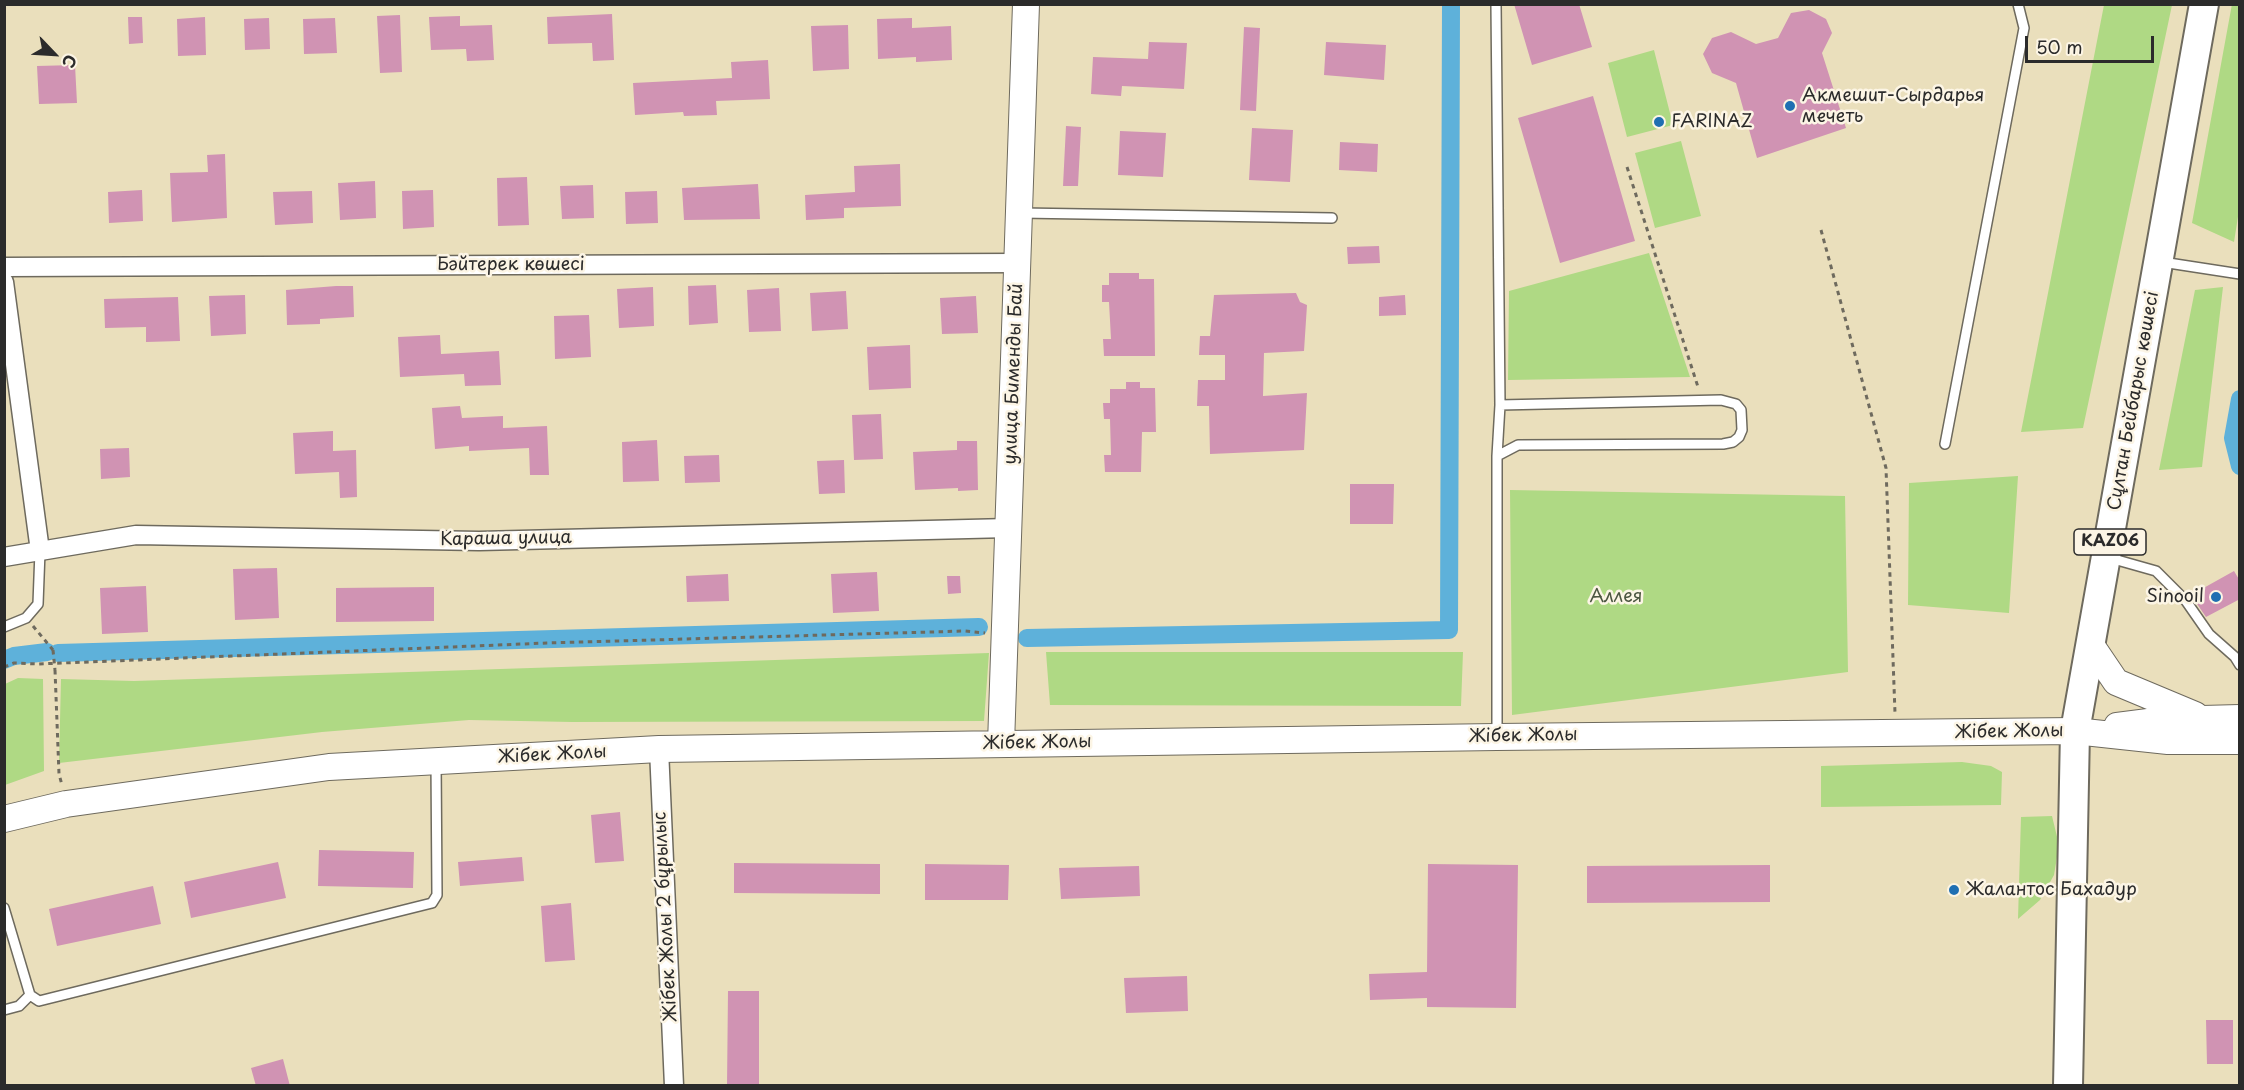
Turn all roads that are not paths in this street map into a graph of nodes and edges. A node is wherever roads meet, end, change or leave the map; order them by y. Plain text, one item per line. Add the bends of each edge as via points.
1 (1026, 4) edge
2 (1496, 4) edge
3 (2018, 4) edge
4 (2204, 4) edge
5 (1019, 213) junction
6 (1332, 218) dead end
7 (2159, 261) junction
8 (1017, 263) junction
9 (4, 267) edge
10 (2240, 274) edge
11 (4, 282) edge
12 (1500, 405) junction
13 (1945, 444) dead end
14 (1497, 456) junction
15 (1009, 528) junction
16 (40, 551) junction
17 (4, 557) edge
18 (2107, 557) junction
19 (4, 627) edge
20 (2091, 645) junction
21 (2240, 665) edge
22 (2240, 718) edge
23 (2204, 719) junction
24 (2075, 731) junction
25 (1497, 736) junction
26 (2240, 741) edge
27 (1001, 744) junction
28 (659, 749) junction
29 (436, 761) junction
30 (4, 819) edge
31 (4, 908) edge
32 (30, 995) junction
33 (4, 1010) edge
34 (674, 1086) edge
35 (2068, 1086) edge

1 - 5 main road, улица Бименды Бай
2 - 12 lane
3 - 13 lane via 2024,28
4 - 7 main road, Сұлтан Бейбарыс көшесі / KAZ06
5 - 6 lane
5 - 8 main road, улица Бименды Бай
7 - 10 lane
7 - 18 main road, Сұлтан Бейбарыс көшесі / KAZ06
8 - 9 street, Бәйтерек көшесі
8 - 15 main road, улица Бименды Бай
11 - 16 street
12 - 14 lane
12 - 14 lane via 1730,401 1741,410 1742,430 1733,442 1723,444 1518,445
14 - 25 lane
15 - 16 street, Караша улица via 479,541 136,535
15 - 27 main road, улица Бименды Бай
16 - 17 street, Караша улица
16 - 19 lane via 38,604 26,618
18 - 20 main road, Сұлтан Бейбарыс көшесі / KAZ06
18 - 21 lane via 2156,571
20 - 23 main road via 2116,682
20 - 24 main road, Сұлтан Бейбарыс көшесі / KAZ06
22 - 23 main road
23 - 24 main road
24 - 25 main road, Жібек Жолы
24 - 26 main road via 2168,741
24 - 35 main road, Сұлтан Бейбарыс көшесі / KAZ06
25 - 27 main road, Жібек Жолы
27 - 28 main road, Жібек Жолы
28 - 29 main road, Жібек Жолы
28 - 34 street, Жібек Жолы 2 бұрылыс
29 - 30 main road, Жібек Жолы via 330,767 66,804
29 - 32 lane via 437,895 432,903 49,999 39,1001
31 - 32 lane
32 - 33 lane via 19,1006

